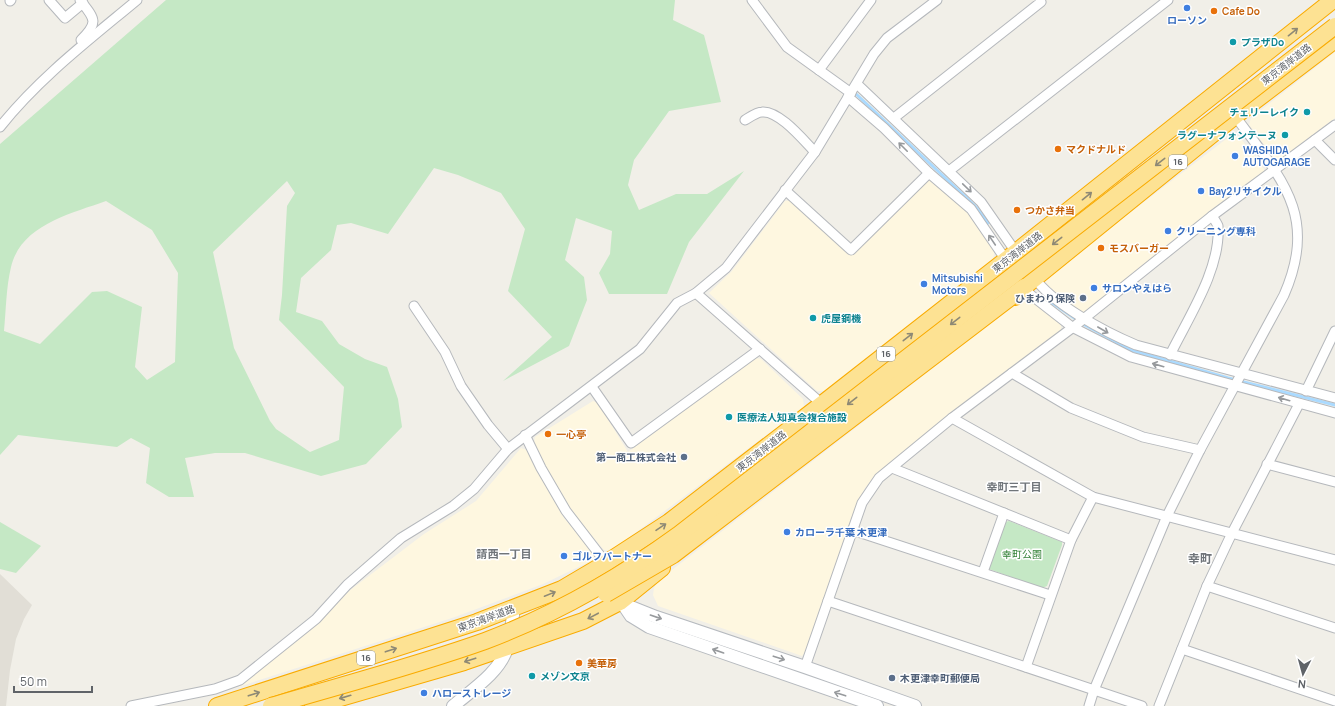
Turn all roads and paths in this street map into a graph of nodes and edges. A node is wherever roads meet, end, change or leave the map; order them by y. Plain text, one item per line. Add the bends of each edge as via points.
1 (49, 0) edge
2 (137, 0) edge
3 (752, 0) edge
4 (871, 0) edge
5 (937, 0) edge
6 (1040, 0) edge
7 (1168, 0) edge
8 (1332, 0) edge
9 (82, 2) edge
10 (1335, 26) edge
11 (1335, 40) edge
12 (72, 55) junction
13 (819, 70) junction
14 (857, 84) junction
15 (849, 95) junction
16 (1235, 116) junction
17 (894, 118) junction
18 (745, 120) dead end
19 (1335, 125) edge
20 (0, 127) edge
21 (1315, 140) junction
22 (814, 152) junction
23 (1335, 160) edge
24 (1275, 170) junction
25 (949, 171) junction
26 (929, 173) junction
27 (785, 190) junction
28 (1212, 216) junction
29 (1011, 256) junction
30 (1029, 283) junction
31 (696, 293) junction
32 (414, 306) dead end
33 (1078, 323) junction
34 (1335, 331) edge
35 (760, 349) junction
36 (1170, 355) junction
37 (1012, 373) junction
38 (1237, 380) junction
39 (592, 387) junction
40 (1306, 391) junction
41 (1335, 398) edge
42 (822, 404) junction
43 (1300, 404) junction
44 (1335, 413) edge
45 (952, 418) junction
46 (525, 435) junction
47 (508, 449) junction
48 (1200, 450) junction
49 (1267, 464) junction
50 (892, 468) junction
51 (1335, 482) edge
52 (1093, 497) junction
53 (1004, 513) junction
54 (1168, 516) junction
55 (852, 530) junction
56 (1232, 533) junction
57 (1071, 540) junction
58 (1335, 560) edge
59 (606, 563) junction
60 (983, 572) junction
61 (1207, 586) junction
62 (1050, 595) junction
63 (828, 601) junction
64 (620, 602) junction
65 (563, 605) junction
66 (514, 608) junction
67 (1335, 628) edge
68 (507, 648) junction
69 (1182, 649) junction
70 (805, 666) junction
71 (1026, 667) junction
72 (1094, 690) junction
73 (862, 699) edge
74 (1335, 701) edge
75 (131, 706) edge
76 (217, 706) edge
77 (271, 706) edge
78 (313, 706) edge
79 (453, 706) edge
80 (877, 706) edge
81 (915, 706) edge
82 (1089, 706) edge
83 (1142, 706) edge
84 (1158, 706) edge

1 - 9 street via 65,18
2 - 12 street
3 - 13 street via 787,47
4 - 13 street
5 - 14 street via 887,38 874,54
6 - 17 street via 1041,2
7 - 25 street
29 -> 8 highway, 東京湾岸道路 / 16
9 - 12 street via 93,16 94,23 74,48
10 -> 65 highway, 東京湾岸道路 / 16, bridge via 678,535 611,580
11 - 16 highway, 16
12 - 20 street via 21,101
13 - 15 street
14 - 15 street
14 - 17 street
15 - 22 street
26 -> 15 street
16 - 24 street
16 - 30 highway, 16
17 - 25 street
18 - 22 street via 762,112 776,115
19 - 21 street
21 - 23 street
21 - 24 street
22 - 27 street
24 - 28 street
24 - 38 street via 1297,219 1296,261 1284,295
25 -> 29 street via 981,202
26 - 27 street via 851,250
29 -> 26 street via 971,209
27 - 31 street via 726,268
28 - 33 street
28 - 36 street via 1218,225 1210,274
29 - 30 street
29 - 30 street
42 -> 29 highway, 東京湾岸道路 / 16
30 - 33 street
30 - 33 street via 1041,286
30 - 64 highway, 16 via 1015,298 640,584
30 - 65 highway, 16, bridge via 673,555 594,600
31 - 35 street
31 - 39 street via 677,303 640,349
32 - 47 street via 445,352 461,386
33 -> 36 street
33 - 37 street
38 -> 33 street via 1132,357
34 - 40 street
35 - 39 street via 631,444
35 - 42 street
36 - 38 street
37 - 45 street
37 - 48 street via 1071,408 1143,436
38 - 40 street
43 -> 38 street
38 - 48 street
39 - 46 street
40 - 41 street
59 -> 42 highway, 東京湾岸道路 / 16 via 669,522
43 - 44 street
43 - 49 street
45 - 50 street
45 - 52 street
46 - 47 street
46 - 59 street via 566,511
47 - 75 street via 474,489 454,506 401,538 347,585 316,619 240,680 215,689
48 - 54 street
49 - 51 street
49 - 56 street
50 - 53 street
50 - 55 street via 879,478 870,490
52 - 54 street
52 - 57 street
53 - 57 street
53 - 60 street
54 - 56 street
54 - 72 street
55 - 60 street
55 - 63 street
56 - 58 street
56 - 61 street
57 - 62 street
59 - 64 street via 611,584
66 -> 59 highway, 東京湾岸道路 / 16 via 562,589
60 - 62 street
61 - 67 street
61 - 69 street
62 - 71 street
63 - 70 street
63 - 71 street
64 -> 68 highway, 16 via 583,621
64 -> 70 street via 656,617
73 -> 64 street via 649,627 631,616
65 - 77 highway, 東京湾岸道路 / 16, bridge via 485,641
66 - 68 street
76 -> 66 highway, 東京湾岸道路 / 16
68 -> 78 highway, 16
68 - 79 street via 492,672
69 - 74 street
69 - 84 street
70 - 73 street
71 - 72 street
72 - 82 street
72 - 83 street
73 - 80 street
73 - 81 street

